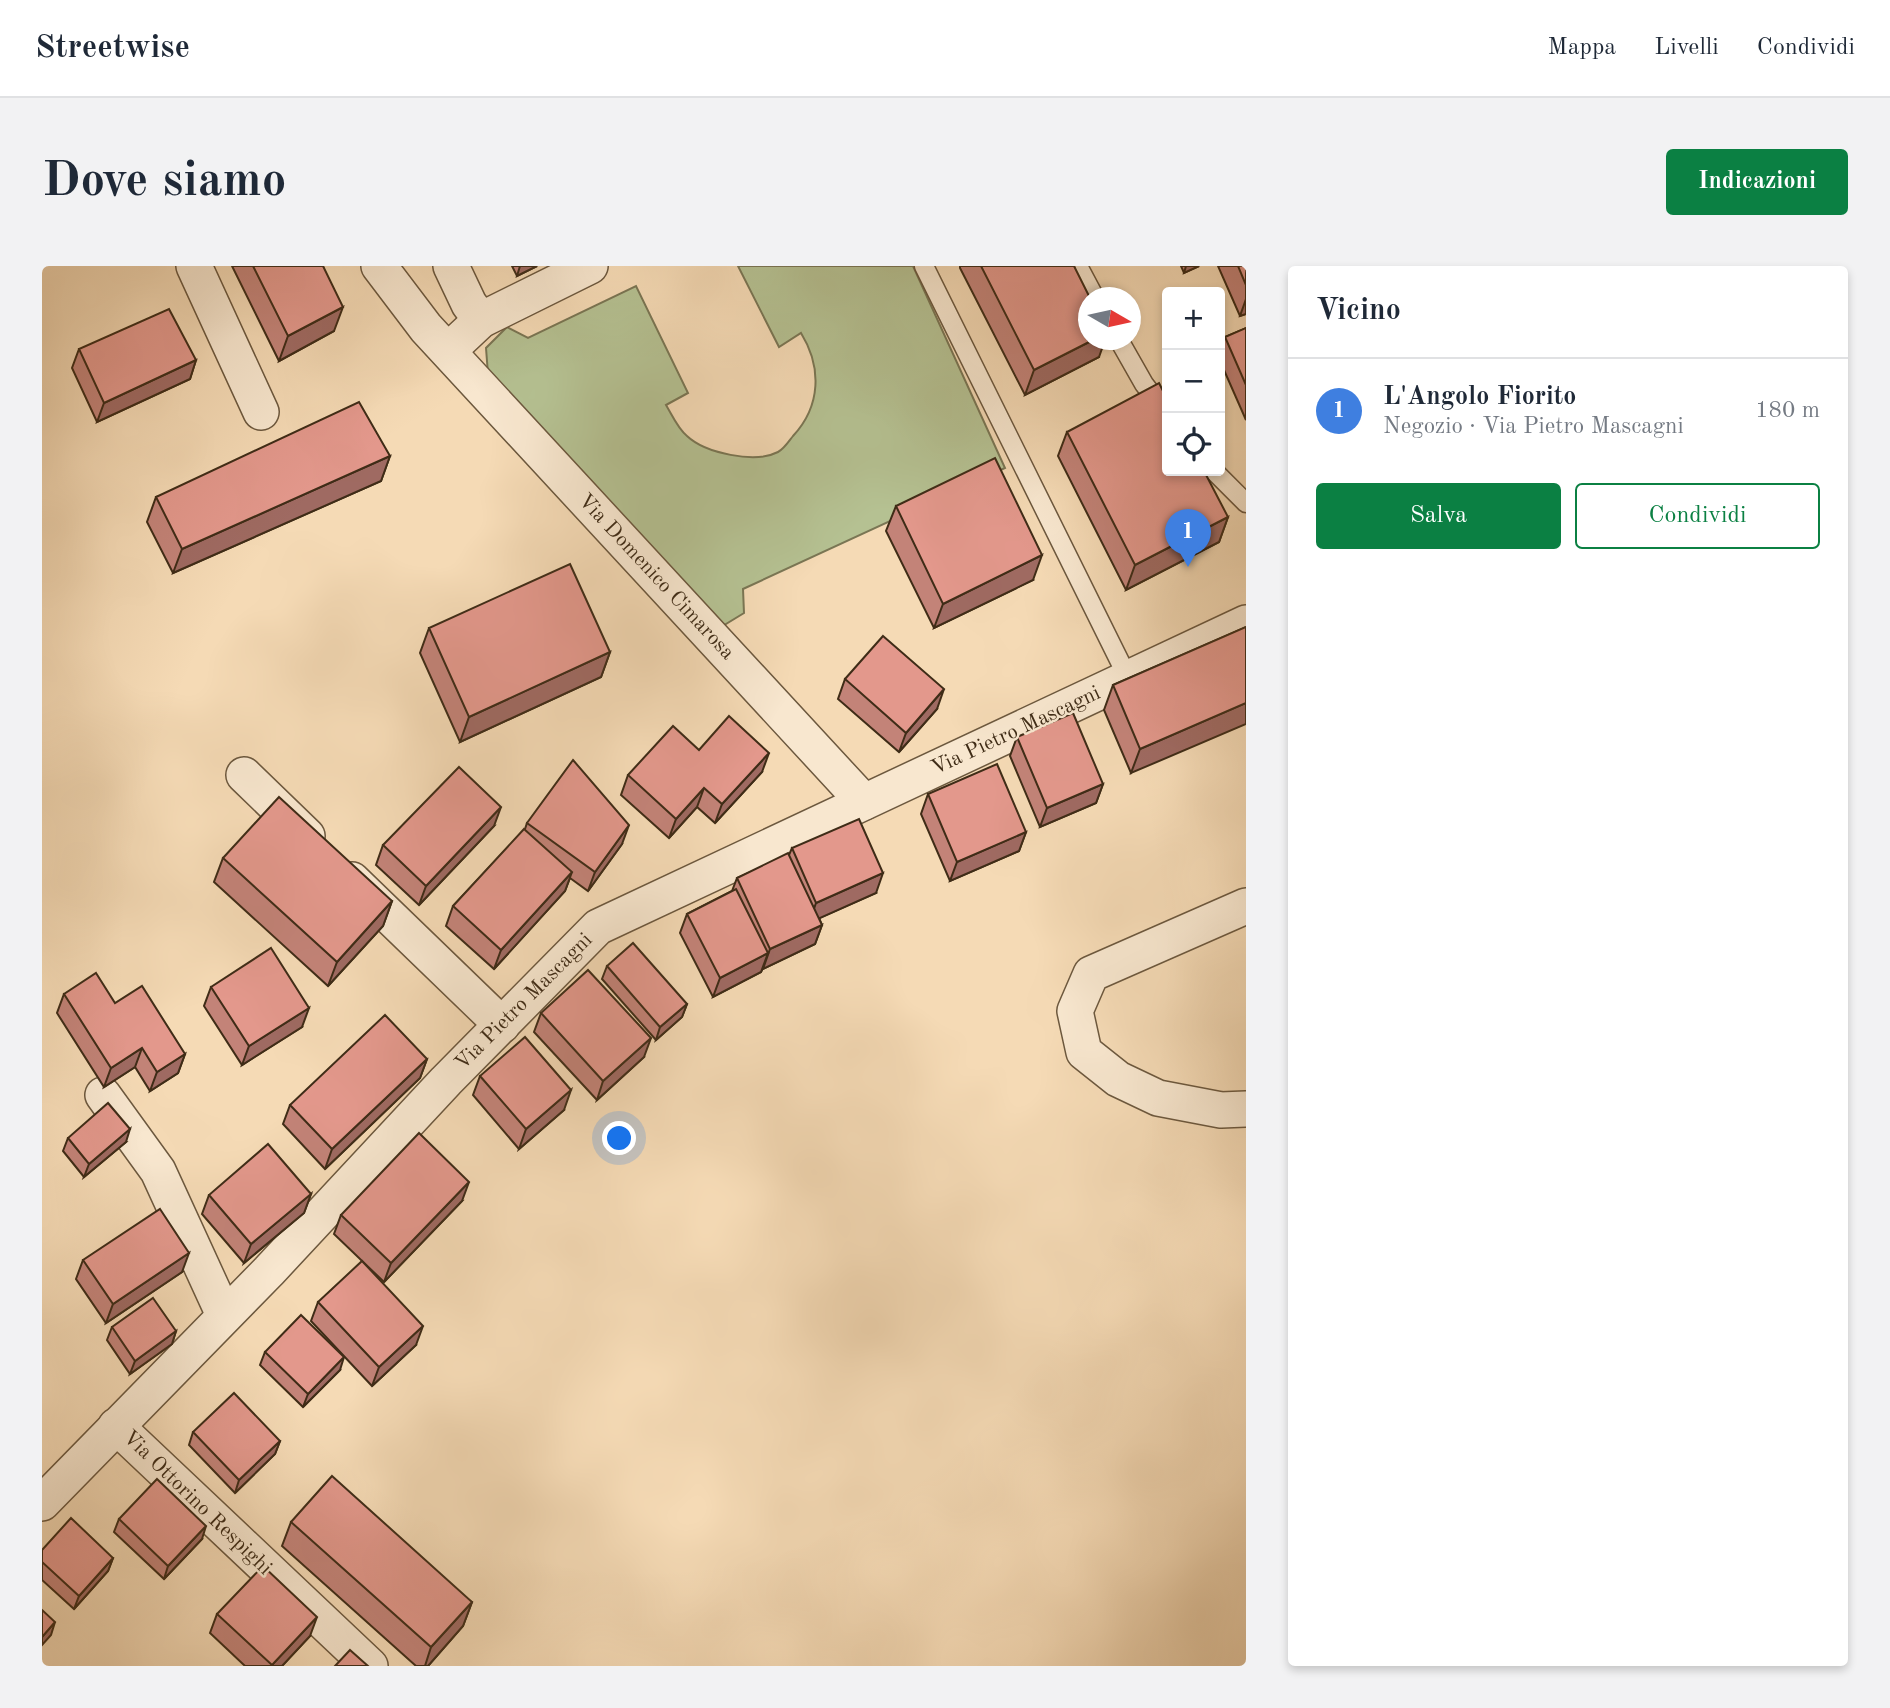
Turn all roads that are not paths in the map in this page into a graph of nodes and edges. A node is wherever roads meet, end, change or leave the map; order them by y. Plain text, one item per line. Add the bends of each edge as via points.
1 (194, 266) edge
2 (379, 266) edge
3 (451, 266) edge
4 (590, 266) edge
5 (924, 266) edge
6 (1077, 266) edge
7 (1089, 287) edge
8 (475, 312) junction
9 (437, 340) junction
10 (1125, 350) edge
11 (261, 412) dead end
12 (1166, 413) edge
13 (1219, 476) edge
14 (1246, 503) edge
15 (1246, 623) edge
16 (1128, 678) junction
17 (244, 775) dead end
18 (864, 802) junction
19 (1246, 905) edge
20 (502, 1025) junction
21 (103, 1095) dead end
22 (1246, 1109) edge
23 (223, 1315) junction
24 (116, 1426) junction
25 (42, 1503) edge
26 (370, 1666) edge

1 - 11 street
2 - 9 street, Via Domenico Cimarosa
3 - 8 street
4 - 8 street
5 - 16 lane
6 - 7 lane
8 - 9 street
9 - 18 street, Via Domenico Cimarosa
10 - 12 lane
13 - 14 lane
15 - 16 street, Via Pietro Mascagni
16 - 18 street, Via Pietro Mascagni
17 - 20 street
18 - 20 street, Via Pietro Mascagni via 598,927
19 - 22 street via 1091,974 1075,1010 1084,1052 1118,1079 1158,1098 1221,1110
20 - 23 street, Via Pietro Mascagni
21 - 23 street via 158,1171
23 - 24 street, Via Pietro Mascagni
24 - 25 street, Via Pietro Mascagni
24 - 26 street, Via Ottorino Respighi

